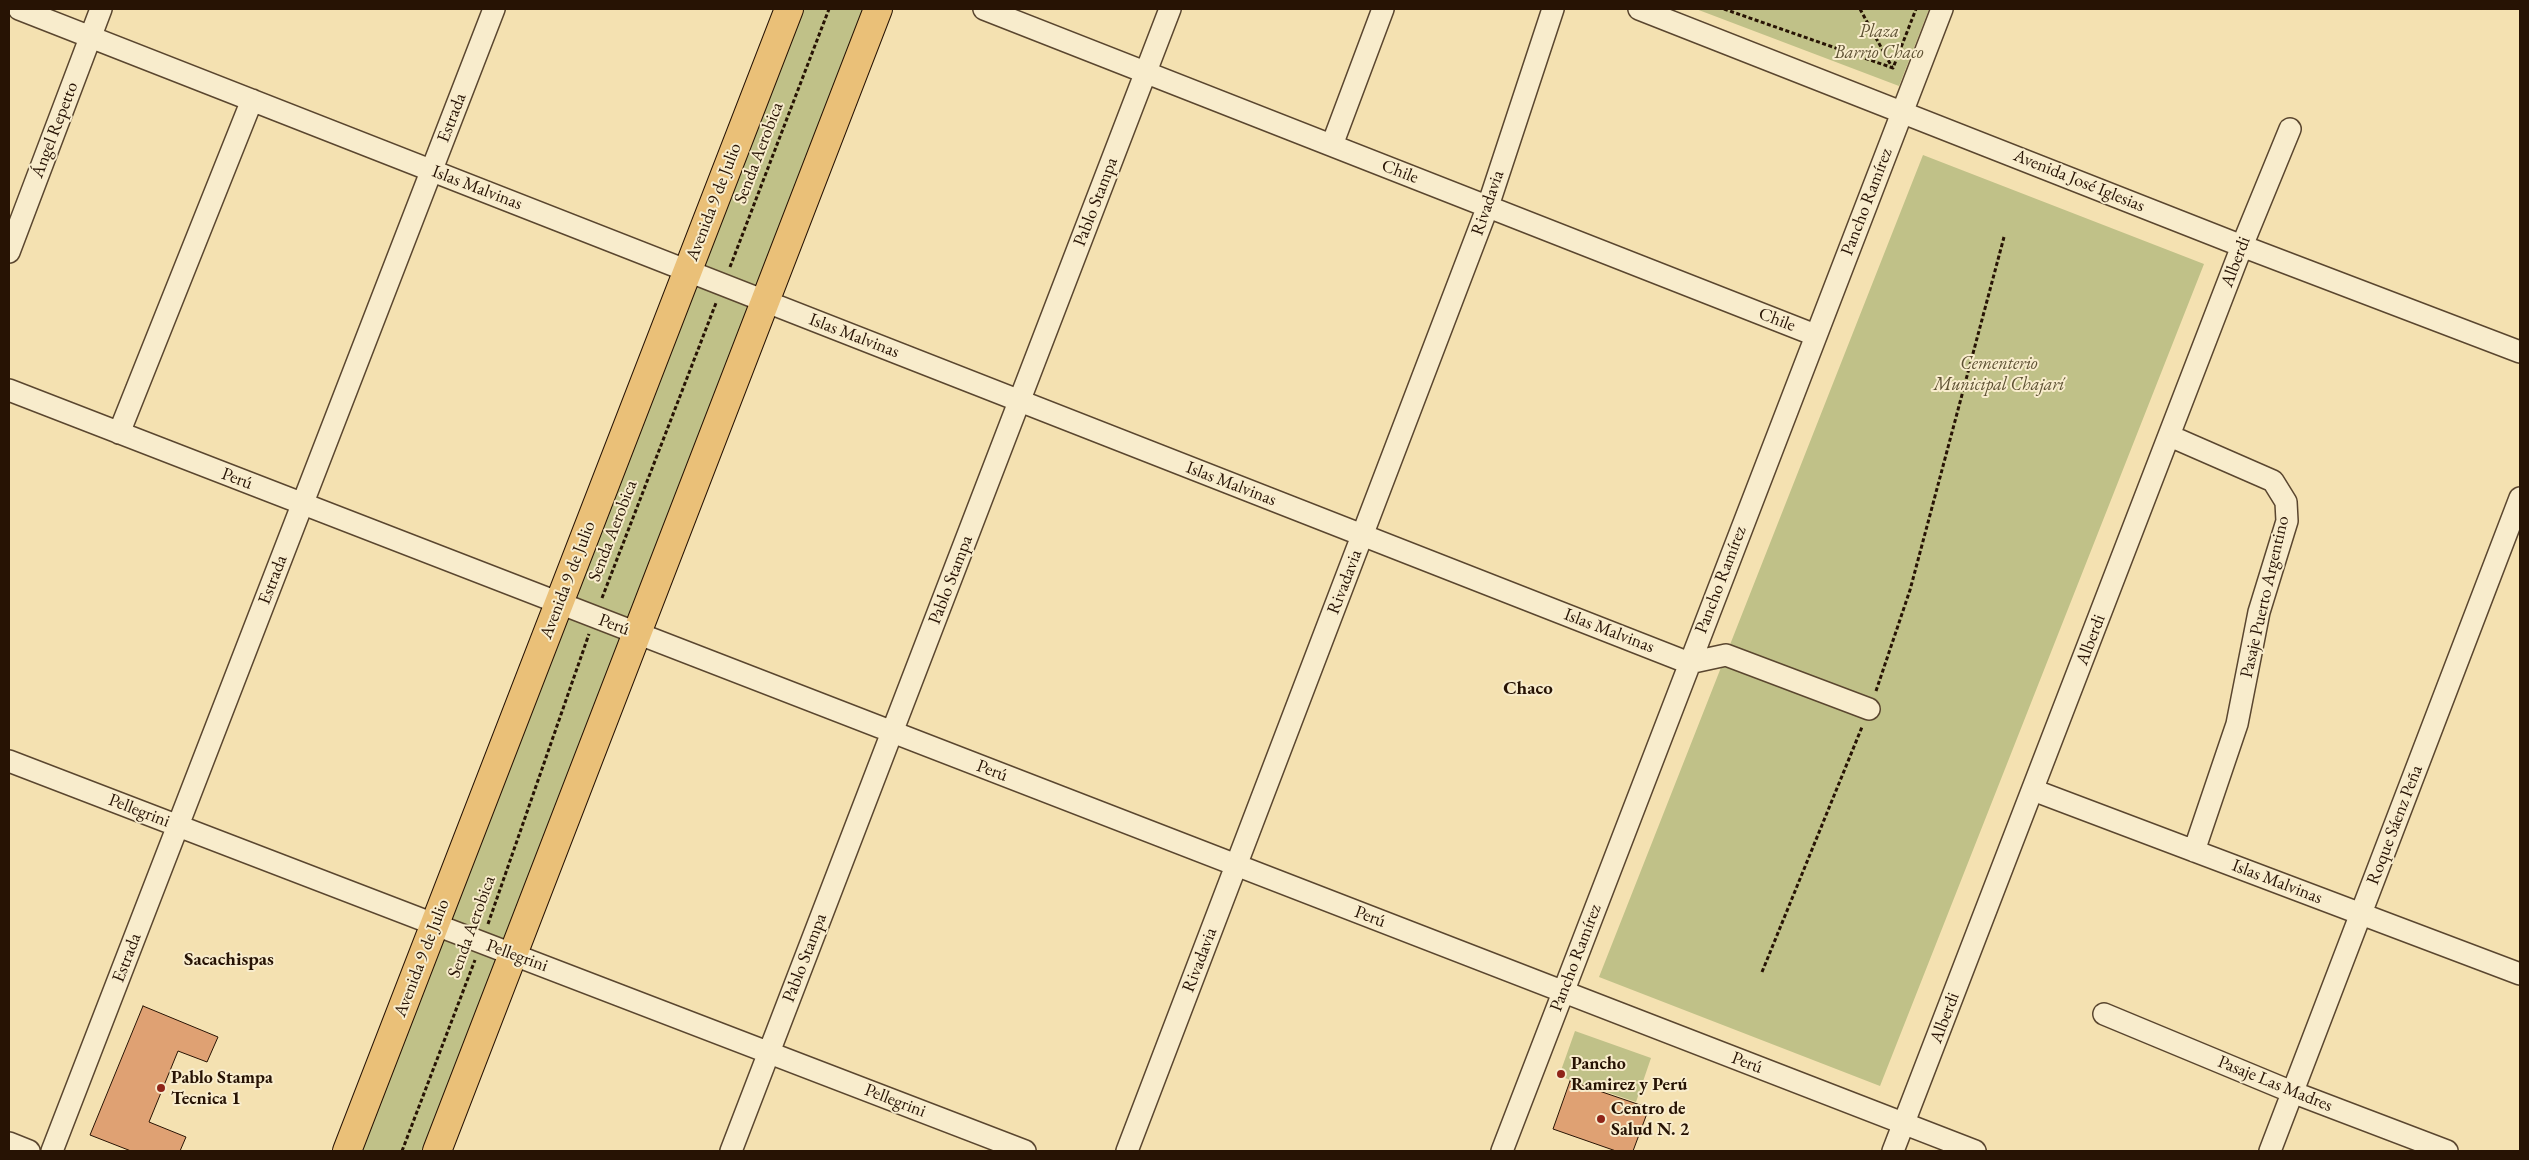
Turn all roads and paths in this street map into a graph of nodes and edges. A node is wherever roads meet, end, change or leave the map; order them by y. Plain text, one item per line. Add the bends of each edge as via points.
1 (19, 9) edge
2 (101, 9) edge
3 (494, 9) edge
4 (789, 9) edge
5 (829, 9) edge
6 (878, 9) edge
7 (984, 9) edge
8 (1170, 9) edge
9 (1383, 9) edge
10 (1552, 9) edge
11 (1639, 9) edge
12 (1724, 9) edge
13 (1860, 9) edge
14 (1916, 9) edge
15 (1942, 9) edge
16 (90, 36) junction
17 (1893, 68) junction
18 (1146, 72) junction
19 (252, 100) junction
20 (1902, 111) junction
21 (2290, 129) dead end
22 (1332, 145) junction
23 (432, 170) junction
24 (1488, 206) junction
25 (2004, 236) dead end
26 (2242, 246) junction
27 (9, 252) edge
28 (688, 271) junction
29 (723, 284) junction
30 (766, 301) junction
31 (1815, 335) junction
32 (2520, 352) edge
33 (9, 390) edge
34 (1020, 400) junction
35 (118, 433) junction
36 (2170, 436) junction
37 (2520, 498) edge
38 (302, 504) junction
39 (1363, 535) junction
40 (559, 603) junction
41 (595, 617) junction
42 (637, 633) junction
43 (1689, 663) junction
44 (1870, 710) junction
45 (892, 732) junction
46 (9, 761) edge
47 (2033, 790) junction
48 (178, 826) junction
49 (2194, 851) junction
50 (1237, 866) junction
51 (2361, 914) junction
52 (435, 925) junction
53 (481, 943) junction
54 (513, 955) junction
55 (1762, 972) dead end
56 (2520, 974) edge
57 (1563, 992) junction
58 (2104, 1014) dead end
59 (769, 1053) junction
60 (2292, 1092) junction
61 (1904, 1124) junction
62 (9, 1143) edge
63 (29, 1151) edge
64 (52, 1151) edge
65 (347, 1151) edge
66 (402, 1151) edge
67 (437, 1151) edge
68 (731, 1151) edge
69 (1025, 1151) edge
70 (1127, 1151) edge
71 (1502, 1151) edge
72 (1893, 1151) edge
73 (1975, 1151) edge
74 (2270, 1151) edge
75 (2447, 1151) edge

1 - 16 street, Islas Malvinas
2 - 16 street, Ángel Repetto
3 - 23 street, Estrada
4 - 28 main road, Avenida 9 de Julio
5 - 29 path, Senda Aerobica
6 - 30 main road
7 - 18 street, Chile
8 - 18 street, Pablo Stampa
9 - 22 street
10 - 24 street, Rivadavia
11 - 20 street, Avenida José Iglesias
12 - 17 path
13 - 17 path
14 - 17 path
15 - 20 street, Pancho Ramírez
16 - 19 street, Islas Malvinas
16 - 27 street, Ángel Repetto
18 - 22 street, Chile
18 - 34 street, Pablo Stampa
19 - 23 street, Islas Malvinas
19 - 35 street
20 - 26 street, Avenida José Iglesias
20 - 31 street, Pancho Ramírez
21 - 26 street, Alberdi
22 - 24 street, Chile
23 - 28 street, Islas Malvinas
23 - 38 street, Estrada
24 - 31 street, Chile
24 - 39 street, Rivadavia
25 - 44 path via 1910,590
26 - 32 street, Avenida José Iglesias
26 - 36 street, Alberdi
28 - 29 street, Islas Malvinas
28 - 40 main road, Avenida 9 de Julio
29 - 30 street, Islas Malvinas
29 - 41 path, Senda Aerobica
30 - 34 street, Islas Malvinas
30 - 42 main road
31 - 43 street, Pancho Ramírez
33 - 35 street, Perú
34 - 39 street, Islas Malvinas
34 - 45 street, Pablo Stampa
35 - 38 street, Perú
36 - 47 street, Alberdi
36 - 49 street, Pasaje Puerto Argentino via 2273,481 2286,502 2287,521 2259,612 2237,724
37 - 51 street, Roque Sáenz Peña
38 - 40 street, Perú
38 - 48 street, Estrada
39 - 43 street, Islas Malvinas
39 - 50 street, Rivadavia
40 - 41 street, Perú
40 - 52 main road, Avenida 9 de Julio
41 - 42 street, Perú
41 - 53 path, Senda Aerobica
42 - 45 street, Perú
42 - 54 main road
43 - 44 street via 1726,655
43 - 57 street, Pancho Ramírez
44 - 55 path
45 - 50 street, Perú
45 - 59 street, Pablo Stampa
46 - 48 street, Pellegrini
47 - 49 street, Islas Malvinas
47 - 61 street, Alberdi
48 - 52 street, Pellegrini
48 - 64 street, Estrada
49 - 51 street, Islas Malvinas
50 - 57 street, Perú
50 - 70 street, Rivadavia
51 - 56 street, Islas Malvinas
51 - 60 street, Roque Sáenz Peña
52 - 53 street, Pellegrini
52 - 65 main road, Avenida 9 de Julio
53 - 54 street, Pellegrini
53 - 66 path, Senda Aerobica
54 - 59 street, Pellegrini
54 - 67 main road
57 - 61 street, Perú
57 - 71 street, Pancho Ramírez
58 - 60 street, Pasaje Las Madres
59 - 68 street, Pablo Stampa
59 - 69 street, Pellegrini
60 - 74 street, Roque Sáenz Peña
60 - 75 street, Pasaje Las Madres
61 - 72 street, Alberdi
61 - 73 street, Perú
62 - 63 street

